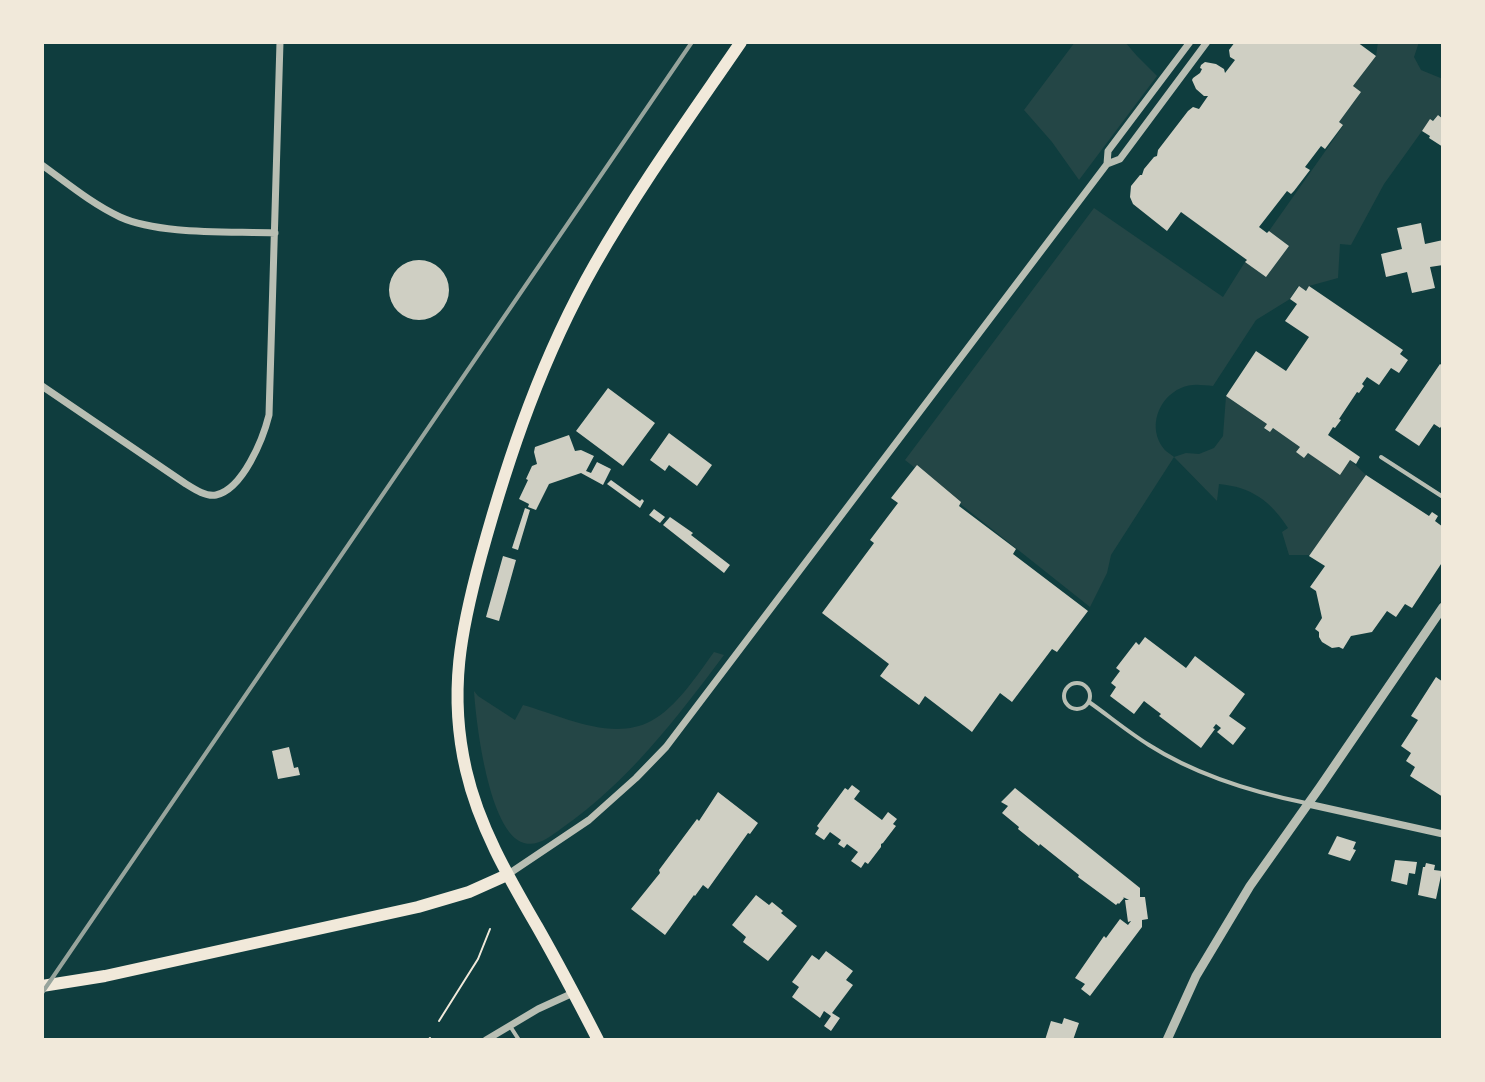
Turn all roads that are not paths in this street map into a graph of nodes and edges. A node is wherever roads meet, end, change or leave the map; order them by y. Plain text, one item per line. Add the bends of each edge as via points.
1 (280, 42) edge
2 (741, 42) edge
3 (1190, 42) edge
4 (1207, 42) edge
5 (1107, 164) junction
6 (42, 165) edge
7 (275, 233) junction
8 (42, 386) edge
9 (1381, 457) dead end
10 (1443, 497) edge
11 (1443, 607) edge
12 (1089, 702) junction
13 (1308, 804) junction
14 (1443, 834) edge
15 (507, 875) junction
16 (42, 986) edge
17 (573, 993) junction
18 (510, 1026) junction
19 (486, 1040) edge
20 (519, 1040) edge
21 (598, 1040) edge
22 (1167, 1040) edge

1 - 7 street
2 - 15 main road via 631,205 570,310 524,418 485,539 460,644 458,712 468,776
3 - 5 street via 1108,151
4 - 5 street via 1120,159
5 - 15 street via 666,747 589,820
6 - 7 street via 135,223
7 - 8 street via 270,403 252,459 234,484 216,495 186,484
9 - 10 lane
11 - 13 street
12 - 12 lane via 1085,686 1076,683 1065,690 1070,708
12 - 13 lane via 1187,765
13 - 14 street
13 - 22 street via 1210,950
15 - 16 main road via 418,907
15 - 17 main road
17 - 18 street
17 - 21 main road
18 - 19 street
18 - 20 lane

